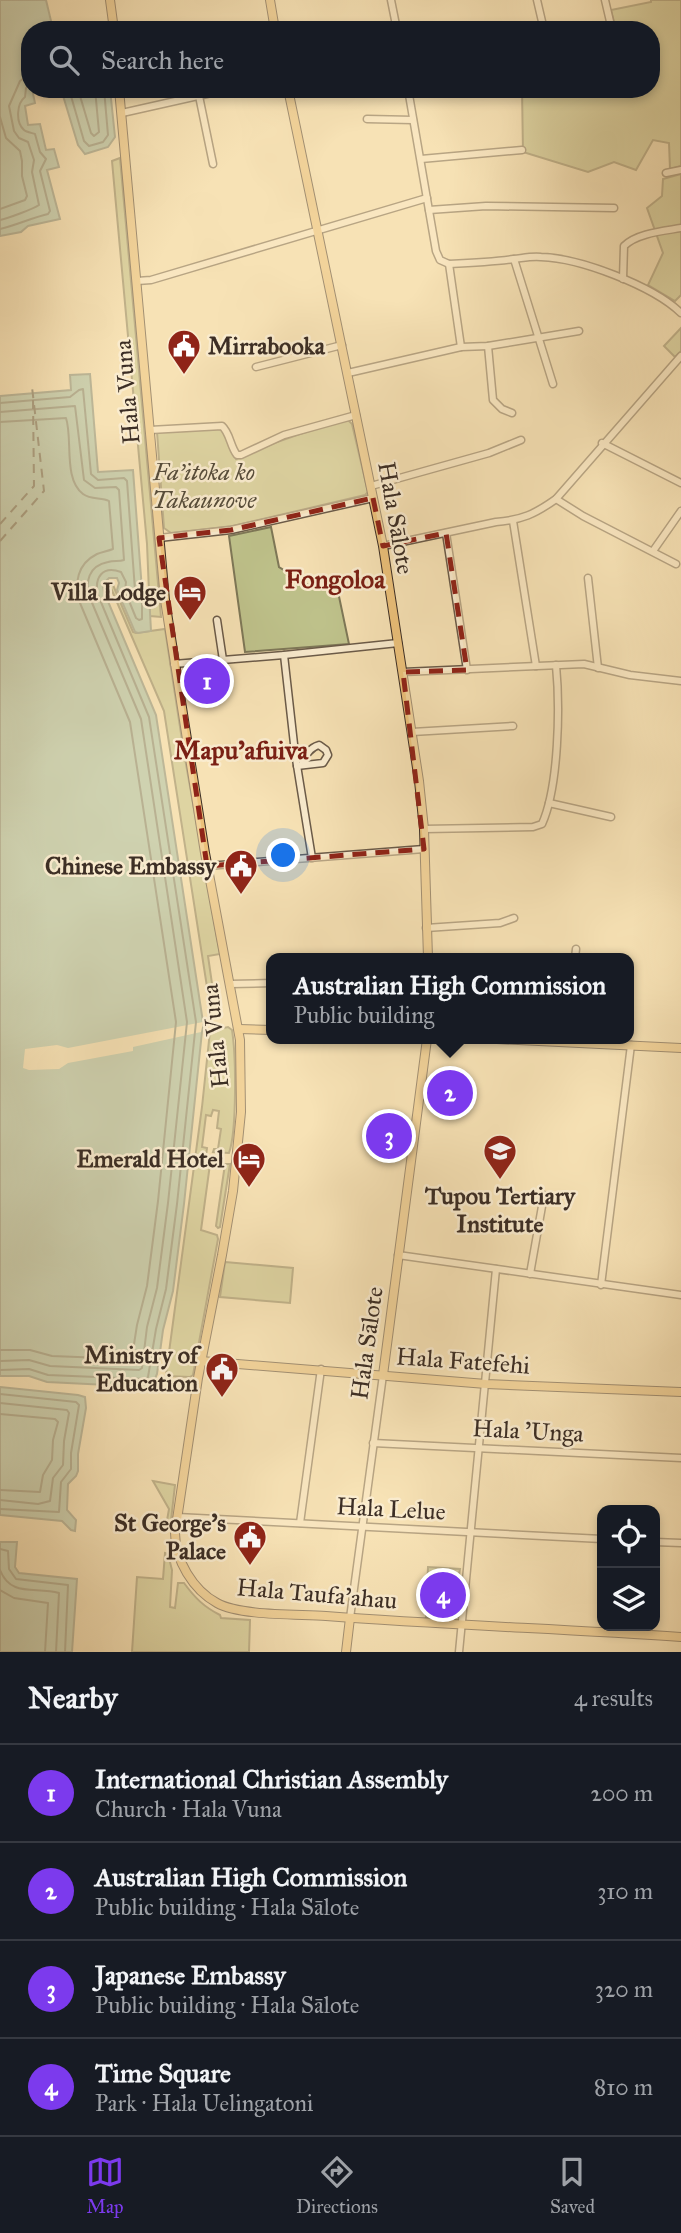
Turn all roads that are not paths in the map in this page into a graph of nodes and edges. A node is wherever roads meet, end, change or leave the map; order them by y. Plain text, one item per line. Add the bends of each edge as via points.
1 (110, 0) edge
2 (270, 0) edge
3 (391, 0) edge
4 (537, 0) edge
5 (605, 0) edge
6 (113, 21) edge
7 (274, 21) edge
8 (395, 21) edge
9 (542, 21) edge
10 (610, 21) edge
11 (120, 98) edge
12 (190, 98) edge
13 (199, 98) edge
14 (290, 98) edge
15 (409, 98) edge
16 (121, 113) junction
17 (367, 119) dead end
18 (413, 120) junction
19 (522, 150) dead end
20 (421, 159) junction
21 (213, 164) dead end
22 (681, 170) edge
23 (666, 173) dead end
24 (427, 198) junction
25 (614, 208) dead end
26 (429, 210) junction
27 (681, 228) edge
28 (318, 230) junction
29 (513, 260) junction
30 (449, 264) junction
31 (622, 279) junction
32 (137, 281) junction
33 (681, 313) edge
34 (579, 331) dead end
35 (538, 339) junction
36 (342, 345) junction
37 (488, 346) junction
38 (461, 348) junction
39 (681, 356) edge
40 (257, 367) dead end
41 (348, 373) junction
42 (553, 384) dead end
43 (512, 413) dead end
44 (356, 415) junction
45 (150, 430) junction
46 (521, 440) dead end
47 (603, 443) junction
48 (681, 483) edge
49 (371, 486) junction
50 (373, 498) junction
51 (556, 499) junction
52 (681, 511) edge
53 (513, 521) junction
54 (446, 533) junction
55 (159, 538) junction
56 (383, 546) junction
57 (653, 551) junction
58 (676, 564) dead end
59 (588, 578) dead end
60 (217, 620) dead end
61 (398, 643) junction
62 (284, 655) junction
63 (223, 660) junction
64 (174, 664) junction
65 (556, 665) junction
66 (536, 666) junction
67 (598, 668) junction
68 (467, 670) junction
69 (403, 671) junction
70 (681, 681) edge
71 (513, 726) dead end
72 (412, 732) junction
73 (549, 803) junction
74 (611, 817) dead end
75 (424, 829) junction
76 (424, 849) junction
77 (312, 858) junction
78 (207, 866) junction
79 (513, 918) dead end
80 (426, 928) junction
81 (576, 949) dead end
82 (428, 953) edge
83 (576, 953) edge
84 (266, 983) edge
85 (230, 985) junction
86 (239, 1030) junction
87 (266, 1030) edge
88 (426, 1044) edge
89 (618, 1044) edge
90 (631, 1045) junction
91 (681, 1048) edge
92 (544, 1195) dead end
93 (398, 1255) junction
94 (496, 1269) junction
95 (530, 1274) junction
96 (601, 1285) junction
97 (681, 1296) edge
98 (201, 1361) junction
99 (321, 1369) junction
100 (383, 1375) junction
101 (486, 1384) junction
102 (681, 1392) edge
103 (373, 1443) junction
104 (479, 1448) junction
105 (681, 1458) edge
106 (177, 1517) junction
107 (300, 1523) junction
108 (363, 1527) junction
109 (470, 1533) junction
110 (597, 1539) edge
111 (660, 1542) edge
112 (681, 1543) edge
113 (180, 1560) joint
114 (350, 1618) junction
115 (461, 1624) junction
116 (681, 1637) edge
117 (346, 1652) edge
118 (459, 1652) edge

1 - 6 main road
2 - 7 main road
3 - 8 street
4 - 9 street
5 - 10 street
11 - 16 main road, Hala Vuna
12 - 16 street
13 - 21 street
14 - 28 main road, Hala Sālote
15 - 18 street
16 - 32 main road, Hala Vuna
17 - 18 street
18 - 20 street
19 - 20 street
20 - 24 street
22 - 23 street
24 - 26 street
24 - 28 street
25 - 26 street
26 - 30 street via 437,256
27 - 31 street via 627,242
28 - 32 street
28 - 36 main road, Hala Sālote
29 - 30 street
29 - 31 street via 554,258
29 - 35 street
30 - 38 street
31 - 33 street via 661,297
32 - 45 main road, Hala Vuna
34 - 35 street
35 - 37 street
35 - 42 street
36 - 40 street
36 - 41 main road, Hala Sālote
37 - 38 street
37 - 43 street via 493,400
38 - 41 street
39 - 47 street
41 - 44 main road, Hala Sālote
44 - 45 street via 284,435 242,455 233,450 222,426
44 - 49 main road, Hala Sālote
45 - 55 main road, Hala Vuna
46 - 49 street
47 - 48 street
47 - 51 street
49 - 50 main road, Hala Sālote
50 - 55 street via 232,530
50 - 56 main road, Hala Sālote
51 - 53 street via 537,513
51 - 57 street
52 - 57 street
53 - 54 street
53 - 66 street
54 - 56 street
54 - 68 street
55 - 64 main road, Hala Vuna
56 - 61 main road, Hala Sālote
57 - 58 street
59 - 67 street
60 - 63 street
61 - 62 street
61 - 69 main road, Hala Sālote
62 - 63 street
62 - 77 street
63 - 64 street
64 - 78 main road, Hala Vuna
65 - 66 street
65 - 67 street
65 - 73 street via 559,691
66 - 68 street
67 - 70 street
68 - 69 street
69 - 72 main road, Hala Sālote
71 - 72 street
72 - 75 main road, Hala Sālote
73 - 74 street
73 - 75 street via 542,824 533,827
75 - 76 main road, Hala Sālote
76 - 77 street
76 - 80 main road, Hala Sālote
77 - 78 street
78 - 85 main road, Hala Vuna
79 - 80 street
80 - 82 main road, Hala Sālote
81 - 83 street
84 - 85 street
85 - 86 main road, Hala Vuna
86 - 87 main road
86 - 98 main road, Hala Vuna via 237,1158
88 - 93 main road, Hala Sālote
89 - 90 main road
90 - 91 main road
90 - 96 street
92 - 95 street
93 - 94 street
93 - 100 main road, Hala Sālote
94 - 95 street
94 - 101 street
95 - 96 street
96 - 97 street
98 - 99 main road, Hala Fatefehi
98 - 106 main road, Hala Vuna
99 - 100 main road, Hala Fatefehi
99 - 107 street
100 - 101 main road, Hala Fatefehi
100 - 103 street, Hala Sālote
101 - 102 main road, Hala Fatefehi
101 - 104 street
103 - 104 street, Hala 'Unga
103 - 108 street, Hala Sālote
104 - 105 street, Hala 'Unga
104 - 109 street
106 - 107 street, Hala Lelue
106 - 113 main road, Hala Vuna via 175,1542
107 - 108 street, Hala Lelue
108 - 109 street, Hala Lelue
108 - 114 street, Hala Sālote
109 - 110 street, Hala Lelue
109 - 115 street
111 - 112 street
113 - 114 main road, Hala Taufa'ahau via 206,1596 229,1608
114 - 115 main road, Hala Taufa'ahau
114 - 117 main road, Hala Sālote
115 - 116 main road, Hala Taufa'ahau
115 - 118 street

